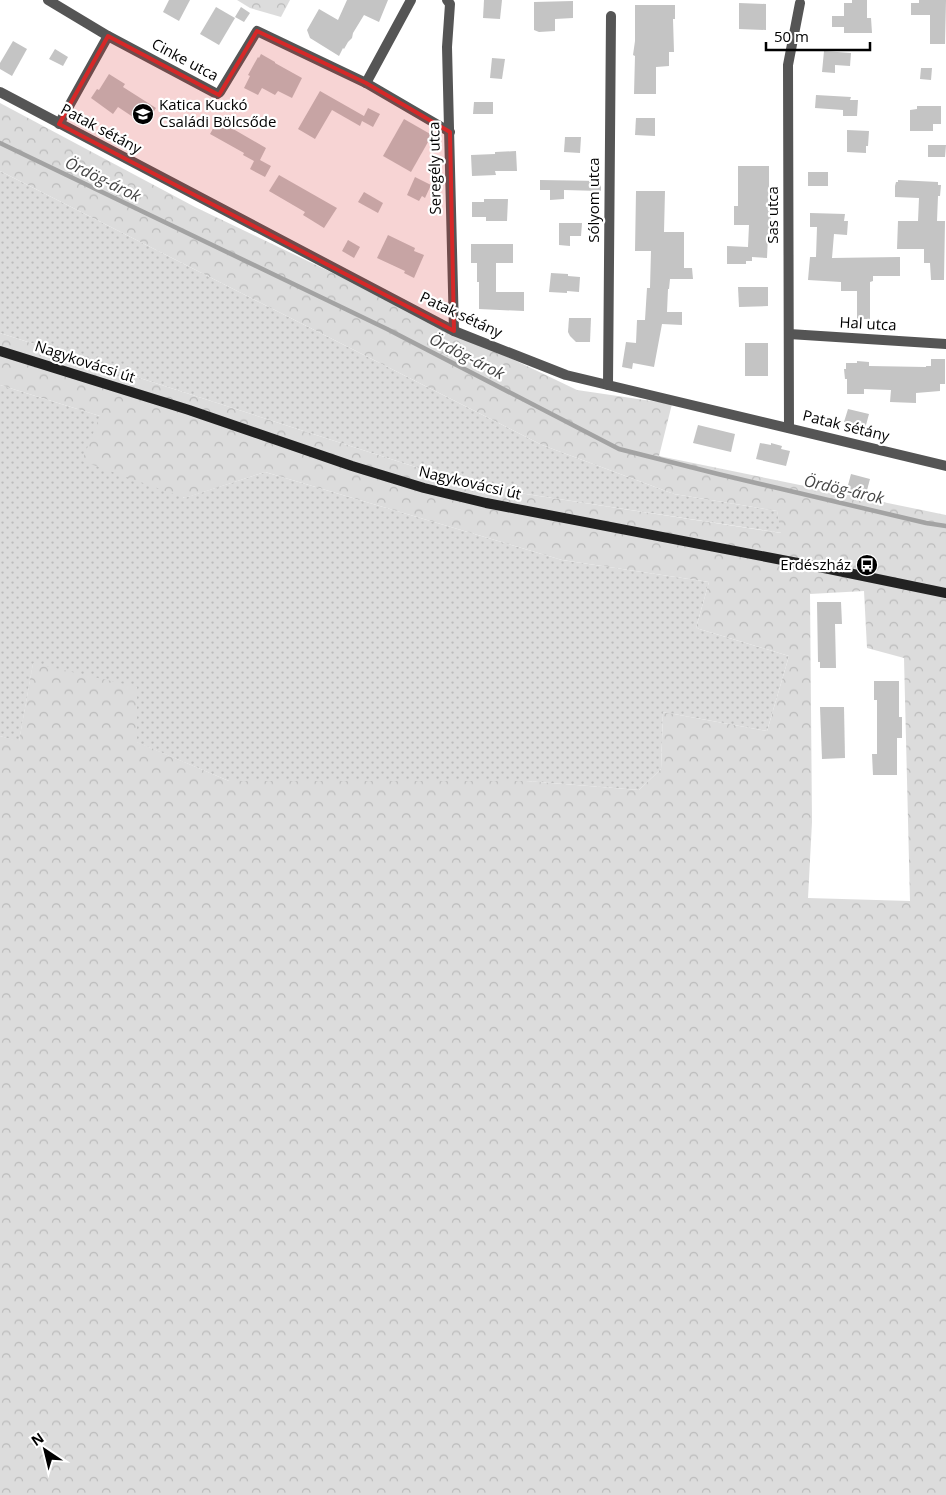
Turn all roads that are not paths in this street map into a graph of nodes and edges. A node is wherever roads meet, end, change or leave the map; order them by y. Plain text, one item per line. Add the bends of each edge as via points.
1 (48, 0) edge
2 (411, 0) edge
3 (448, 2) edge
4 (800, 3) dead end
5 (610, 16) dead end
6 (108, 36) junction
7 (366, 83) junction
8 (0, 92) edge
9 (59, 124) junction
10 (450, 132) junction
11 (454, 331) junction
12 (788, 334) junction
13 (946, 344) edge
14 (0, 350) edge
15 (608, 385) junction
16 (789, 428) junction
17 (946, 466) edge
18 (946, 593) edge

1 - 6 street, Cinke utca
2 - 7 street
3 - 10 street, Seregély utca
4 - 12 street, Sas utca via 788,65
5 - 15 street, Sólyom utca
6 - 7 street, Cinke utca via 217,94 257,31
6 - 9 street
7 - 10 street, Cinke utca
8 - 9 street, Patak sétány
9 - 11 street, Patak sétány
10 - 11 street, Seregély utca
11 - 15 street, Patak sétány via 566,375
12 - 13 street, Hal utca
12 - 16 street, Sas utca
14 - 18 street, Nagykovácsi út via 352,466 486,504
15 - 16 street, Patak sétány
16 - 17 street, Patak sétány

